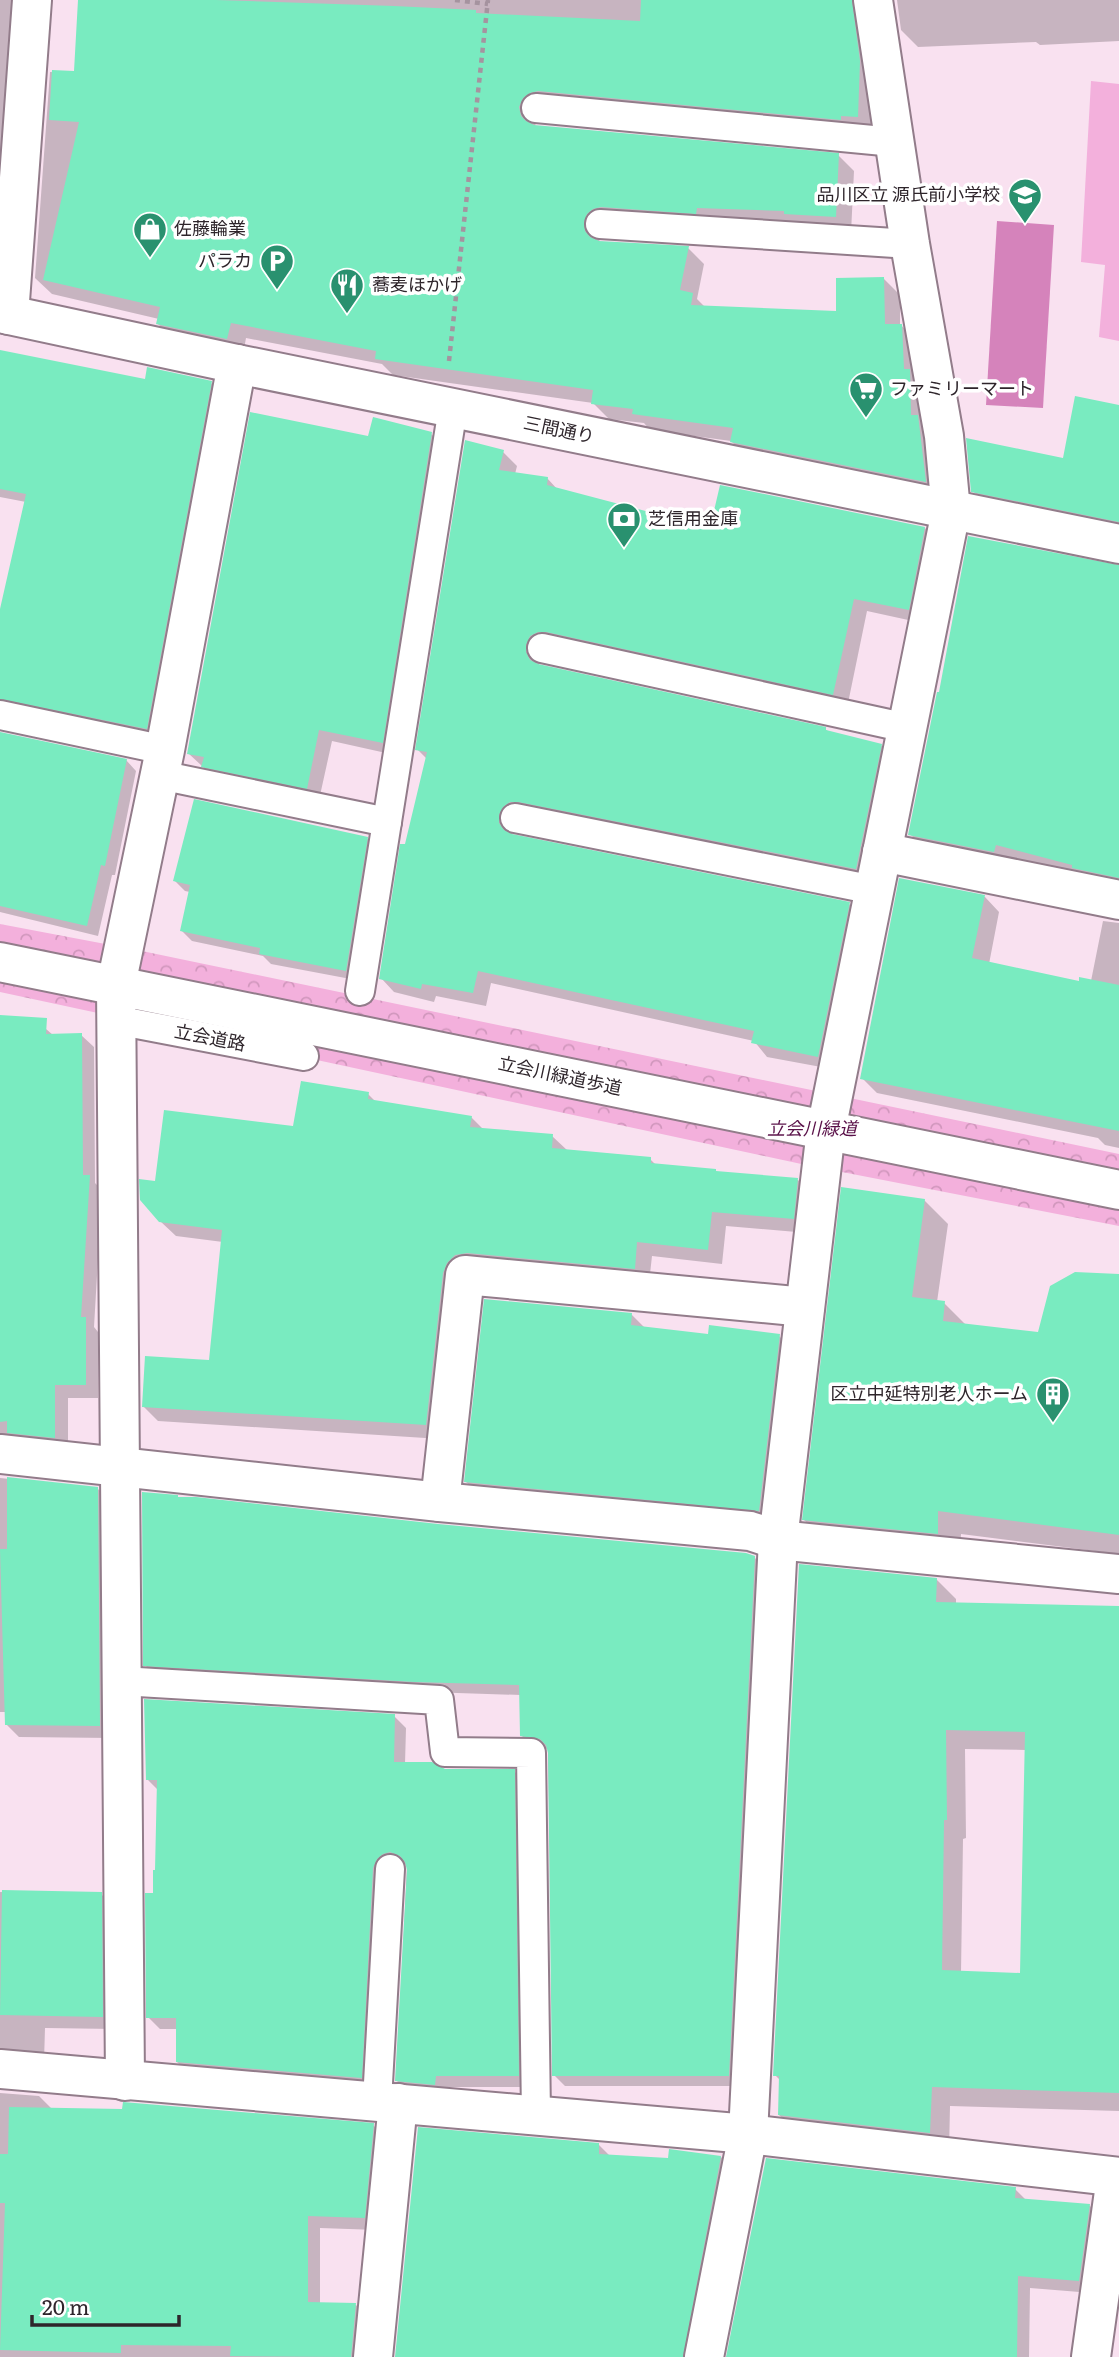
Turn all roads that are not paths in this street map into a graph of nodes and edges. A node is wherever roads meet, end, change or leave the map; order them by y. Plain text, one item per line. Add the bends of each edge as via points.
1 (32, 0) edge
2 (873, 0) edge
3 (536, 108) dead end
4 (894, 142) junction
5 (600, 224) dead end
6 (910, 244) junction
7 (5, 314) edge
8 (237, 364) junction
9 (448, 406) junction
10 (951, 511) junction
11 (1119, 544) edge
12 (542, 648) dead end
13 (0, 715) edge
14 (907, 728) junction
15 (162, 762) junction
16 (515, 818) dead end
17 (387, 822) junction
18 (882, 852) junction
19 (874, 890) junction
20 (1119, 900) edge
21 (0, 962) edge
22 (360, 991) dead end
23 (116, 1002) junction
24 (304, 1056) dead end
25 (825, 1130) junction
26 (1119, 1190) edge
27 (805, 1307) junction
28 (0, 1454) edge
29 (120, 1467) junction
30 (440, 1502) junction
31 (778, 1540) junction
32 (1119, 1574) edge
33 (121, 1681) junction
34 (390, 1869) dead end
35 (0, 2070) edge
36 (125, 2081) junction
37 (388, 2102) junction
38 (536, 2115) junction
39 (748, 2134) junction
40 (1118, 2177) edge
41 (373, 2357) edge
42 (704, 2357) edge
43 (1091, 2357) edge

1 - 7 street
2 - 4 street
3 - 4 lane
4 - 6 street
5 - 6 lane
6 - 10 street via 944,436
7 - 8 street, 三間通り
8 - 9 street, 三間通り
8 - 15 street
9 - 10 street, 三間通り
9 - 17 lane
10 - 11 street, 三間通り
10 - 14 street
12 - 14 lane
13 - 15 lane
14 - 18 street
15 - 17 lane
15 - 23 street
16 - 19 lane
17 - 22 lane
18 - 19 street
18 - 20 street
19 - 25 street
21 - 23 street, 立会川緑道歩道
23 - 24 lane, 立会道路
23 - 25 street, 立会川緑道歩道
23 - 29 street
25 - 26 street, 立会川緑道歩道
25 - 27 street
27 - 30 street via 466,1275
27 - 31 street
28 - 29 street
29 - 30 street
29 - 33 street
30 - 31 street via 750,1531
31 - 32 street
31 - 39 street
33 - 36 street
33 - 38 lane via 439,1700 445,1752 531,1753
34 - 37 lane
35 - 36 street
36 - 37 street
37 - 38 street
37 - 41 street
38 - 39 street
39 - 40 street
39 - 42 street
40 - 43 street

